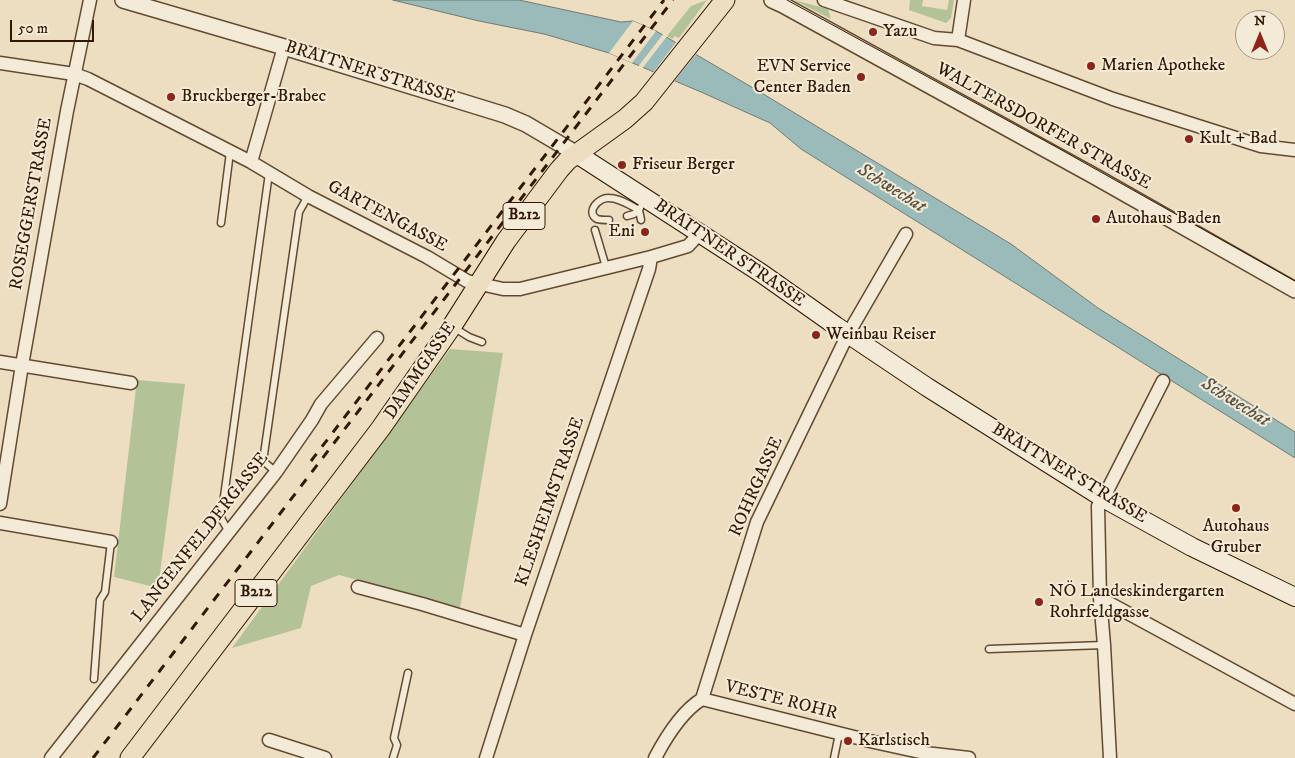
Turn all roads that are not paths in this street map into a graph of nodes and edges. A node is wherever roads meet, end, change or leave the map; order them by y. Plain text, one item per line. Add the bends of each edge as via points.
1 (90, 0) edge
2 (123, 0) edge
3 (725, 0) edge
4 (772, 0) edge
5 (824, 0) edge
6 (964, 0) edge
7 (958, 40) junction
8 (284, 47) junction
9 (0, 63) edge
10 (74, 74) junction
11 (1295, 150) edge
12 (230, 152) junction
13 (577, 154) junction
14 (251, 162) junction
15 (269, 173) junction
16 (308, 196) junction
17 (642, 205) junction
18 (627, 216) dead end
19 (609, 220) dead end
20 (641, 220) dead end
21 (221, 223) dead end
22 (595, 230) dead end
23 (699, 234) junction
24 (906, 234) dead end
25 (650, 254) junction
26 (606, 268) junction
27 (479, 284) junction
28 (1295, 290) edge
29 (452, 326) junction
30 (848, 334) junction
31 (378, 338) dead end
32 (482, 342) dead end
33 (0, 362) edge
34 (22, 365) junction
35 (1163, 381) dead end
36 (131, 383) dead end
37 (276, 472) junction
38 (1103, 498) junction
39 (0, 504) edge
40 (0, 522) edge
41 (229, 532) junction
42 (111, 542) joint
43 (358, 587) dead end
44 (1295, 597) edge
45 (1100, 598) junction
46 (525, 635) junction
47 (1104, 645) junction
48 (989, 649) dead end
49 (408, 673) dead end
50 (94, 678) dead end
51 (702, 699) junction
52 (1295, 704) edge
53 (839, 734) junction
54 (269, 740) dead end
55 (51, 758) edge
56 (130, 758) edge
57 (325, 758) edge
58 (393, 758) edge
59 (486, 758) edge
60 (656, 758) edge
61 (834, 758) edge
62 (969, 758) edge
63 (1110, 758) edge

1 - 10 street, ROSEGGERSTRASSE
2 - 8 street, BRAITNER STRASSE
3 - 13 main road, DAMMGASSE / B212 via 644,102
4 - 28 street, WALTERSDORFER STRASSE
5 - 7 street via 934,38
6 - 7 street
7 - 11 street via 1113,99 1261,146
8 - 13 street, BRAITNER STRASSE via 505,115
8 - 14 street
9 - 10 street, GARTENGASSE
10 - 12 street, GARTENGASSE
10 - 34 street, ROSEGGERSTRASSE
12 - 14 street, GARTENGASSE
12 - 21 lane
13 - 17 main road, BRAITNER STRASSE
13 - 27 main road, DAMMGASSE / B212 via 553,177
14 - 15 street, GARTENGASSE
15 - 16 street, GARTENGASSE
15 - 41 lane via 221,518
16 - 27 street, GARTENGASSE via 427,256 467,281
16 - 37 lane via 299,212 263,461
17 - 18 lane via 634,214
17 - 19 lane via 602,199 596,203 593,214 599,220
17 - 20 lane
17 - 23 main road, BRAITNER STRASSE
22 - 26 lane
23 - 25 street, GARTENGASSE via 688,246
23 - 30 main road, BRAITNER STRASSE via 811,305
24 - 30 street, ROHRGASSE
25 - 26 street, GARTENGASSE
25 - 46 street, KLESHEIMSTRASSE via 649,269
26 - 27 street, GARTENGASSE via 520,289
27 - 29 main road, DAMMGASSE / B212
29 - 32 lane
29 - 56 main road, DAMMGASSE / B212 via 381,428
30 - 38 main road, BRAITNER STRASSE
30 - 51 street, ROHRGASSE via 757,522
31 - 37 street, LANGENFELDERGASSE via 321,404
33 - 34 street
34 - 36 street
34 - 39 street, ROSEGGERSTRASSE
35 - 38 street
37 - 41 street, LANGENFELDERGASSE
38 - 44 main road, BRAITNER STRASSE
38 - 45 street via 1098,506
40 - 42 street
41 - 55 street, LANGENFELDERGASSE
42 - 50 lane via 105,592 100,600
43 - 46 street
45 - 47 street
45 - 52 street
46 - 59 street, KLESHEIMSTRASSE
47 - 48 lane
47 - 63 street
49 - 58 lane
51 - 53 street, VESTE ROHR
51 - 60 street via 692,705 665,738
53 - 61 lane
53 - 62 street, VESTE ROHR via 925,753
54 - 57 street

